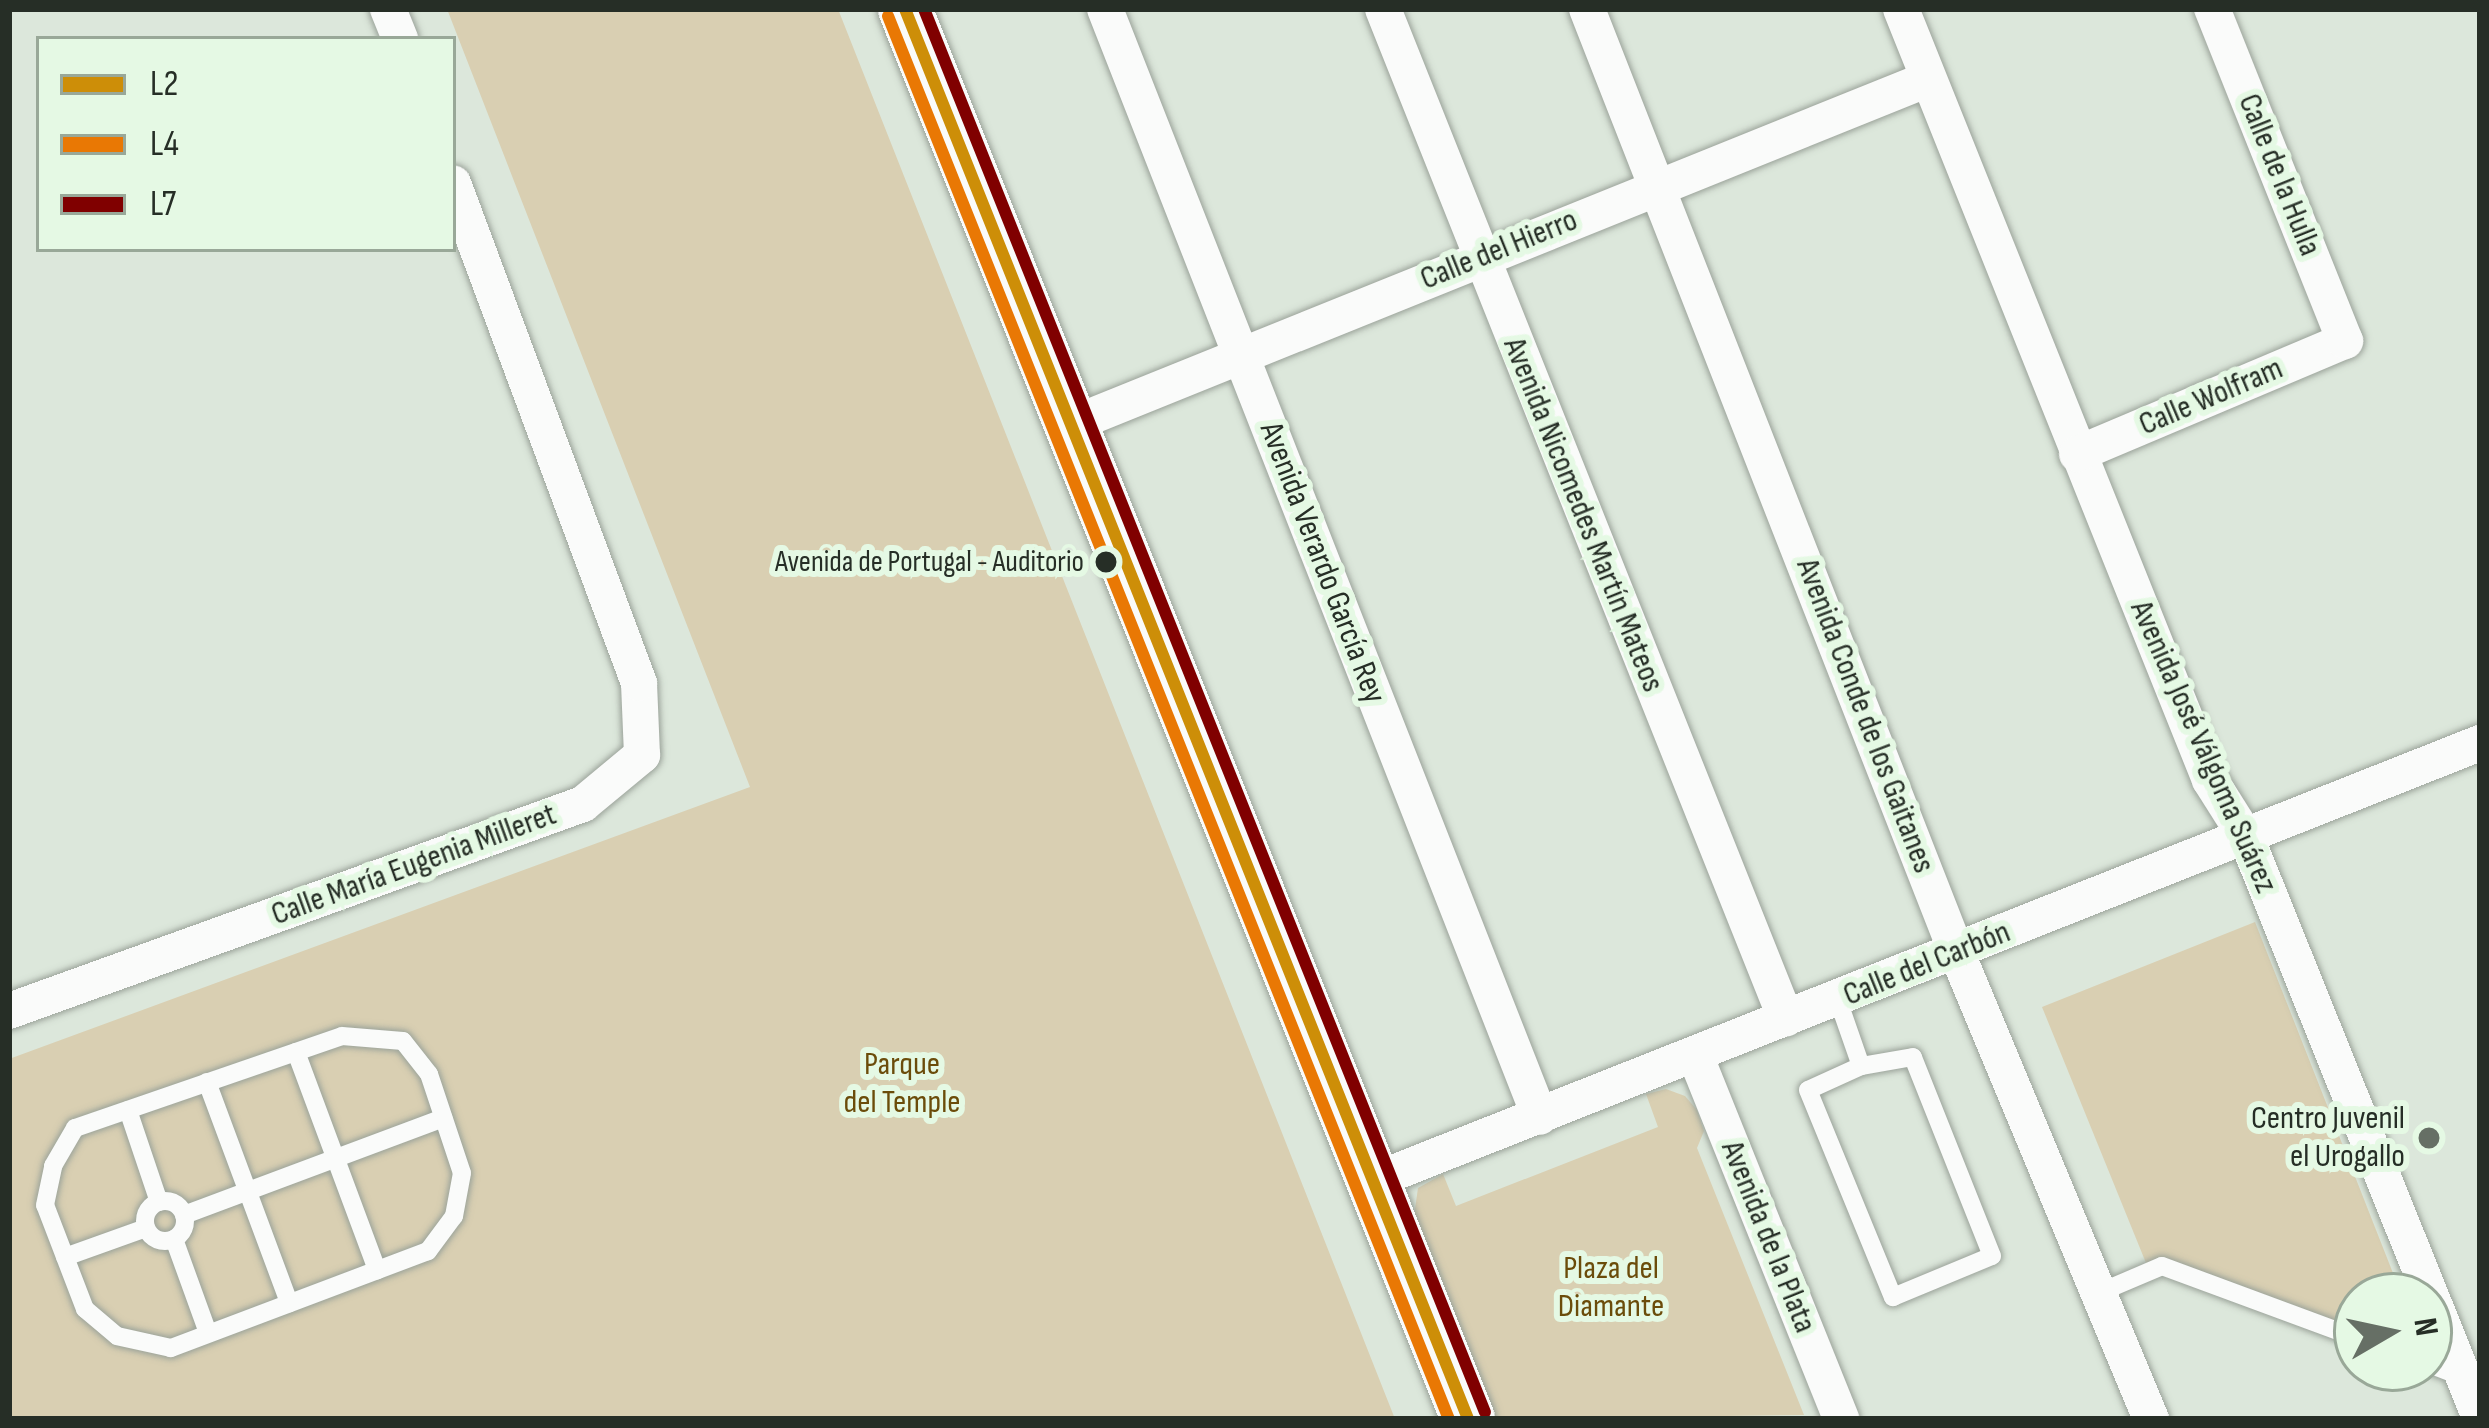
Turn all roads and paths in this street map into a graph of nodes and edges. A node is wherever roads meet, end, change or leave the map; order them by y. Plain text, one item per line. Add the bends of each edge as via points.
1 (905, 9) edge
2 (1105, 9) edge
3 (1383, 9) edge
4 (1587, 9) edge
5 (1901, 9) edge
6 (2212, 9) edge
7 (1928, 79) junction
8 (1658, 187) junction
9 (456, 191) edge
10 (1480, 258) junction
11 (2345, 341) joint
12 (1240, 356) junction
13 (1070, 425) junction
14 (2077, 454) junction
15 (2480, 743) edge
16 (2246, 837) junction
17 (1956, 951) junction
18 (1838, 1000) junction
19 (9, 1011) edge
20 (1786, 1019) junction
21 (296, 1052) junction
22 (1695, 1055) junction
23 (1861, 1066) junction
24 (207, 1082) junction
25 (128, 1110) junction
26 (1540, 1117) junction
27 (443, 1118) junction
28 (336, 1158) junction
29 (1372, 1181) junction
30 (248, 1192) junction
31 (159, 1202) junction
32 (184, 1215) junction
33 (146, 1228) junction
34 (174, 1239) junction
35 (65, 1257) junction
36 (377, 1270) junction
37 (2409, 1272) edge
38 (2101, 1292) junction
39 (290, 1303) junction
40 (2333, 1329) edge
41 (208, 1334) junction
42 (2453, 1381) edge
43 (2480, 1418) edge
44 (1468, 1419) edge
45 (1841, 1419) edge
46 (2151, 1419) edge

1 - 13 main road
2 - 12 street, Avenida Verardo García Rey
3 - 10 street, Avenida Nicomedes Martín Mateos
4 - 8 street, Avenida Conde de los Gaitanes
5 - 7 street, Avenida José Válgoma Suárez
6 - 11 street, Calle de la Hulla
7 - 8 street, Calle del Hierro
7 - 14 street, Avenida José Válgoma Suárez
8 - 10 street, Calle del Hierro
8 - 17 street, Avenida Conde de los Gaitanes
9 - 19 street, Calle María Eugenia Milleret via 639,682 642,755 583,804
10 - 12 street, Calle del Hierro
10 - 20 street, Avenida Nicomedes Martín Mateos
11 - 14 street, Calle Wolfram
12 - 13 street, Calle del Hierro
12 - 26 street, Avenida Verardo García Rey
13 - 29 main road
14 - 16 street, Avenida José Válgoma Suárez via 2210,780
15 - 16 street, Calle del Carbón
16 - 17 street, Calle del Carbón
16 - 37 street, Avenida José Válgoma Suárez
17 - 18 street, Calle del Carbón
17 - 38 street, Avenida Conde de los Gaitanes
18 - 20 street, Calle del Carbón
18 - 23 lane
20 - 22 street, Calle del Carbón
21 - 24 lane
21 - 27 lane via 342,1036 403,1041 429,1075
21 - 28 lane
22 - 26 street, Calle del Carbón
22 - 45 street, Avenida de la Plata
23 - 23 lane via 1808,1090 1894,1298 1992,1256 1913,1057
24 - 25 lane
24 - 30 lane
25 - 31 lane
25 - 35 lane via 75,1128 53,1166 45,1205
26 - 29 street, Calle del Carbón
27 - 28 lane
27 - 36 lane via 462,1173 454,1216 428,1251
28 - 30 lane
28 - 36 lane
29 - 44 main road
30 - 32 lane
30 - 39 lane
31 - 32 lane
31 - 33 lane
32 - 34 lane
33 - 34 lane via 161,1241
33 - 35 lane
34 - 41 lane
35 - 41 lane via 85,1309 117,1336 171,1348
36 - 39 lane
38 - 40 lane via 2162,1266
38 - 46 street, Avenida Conde de los Gaitanes
39 - 41 lane
42 - 43 street, Avenida José Válgoma Suárez

